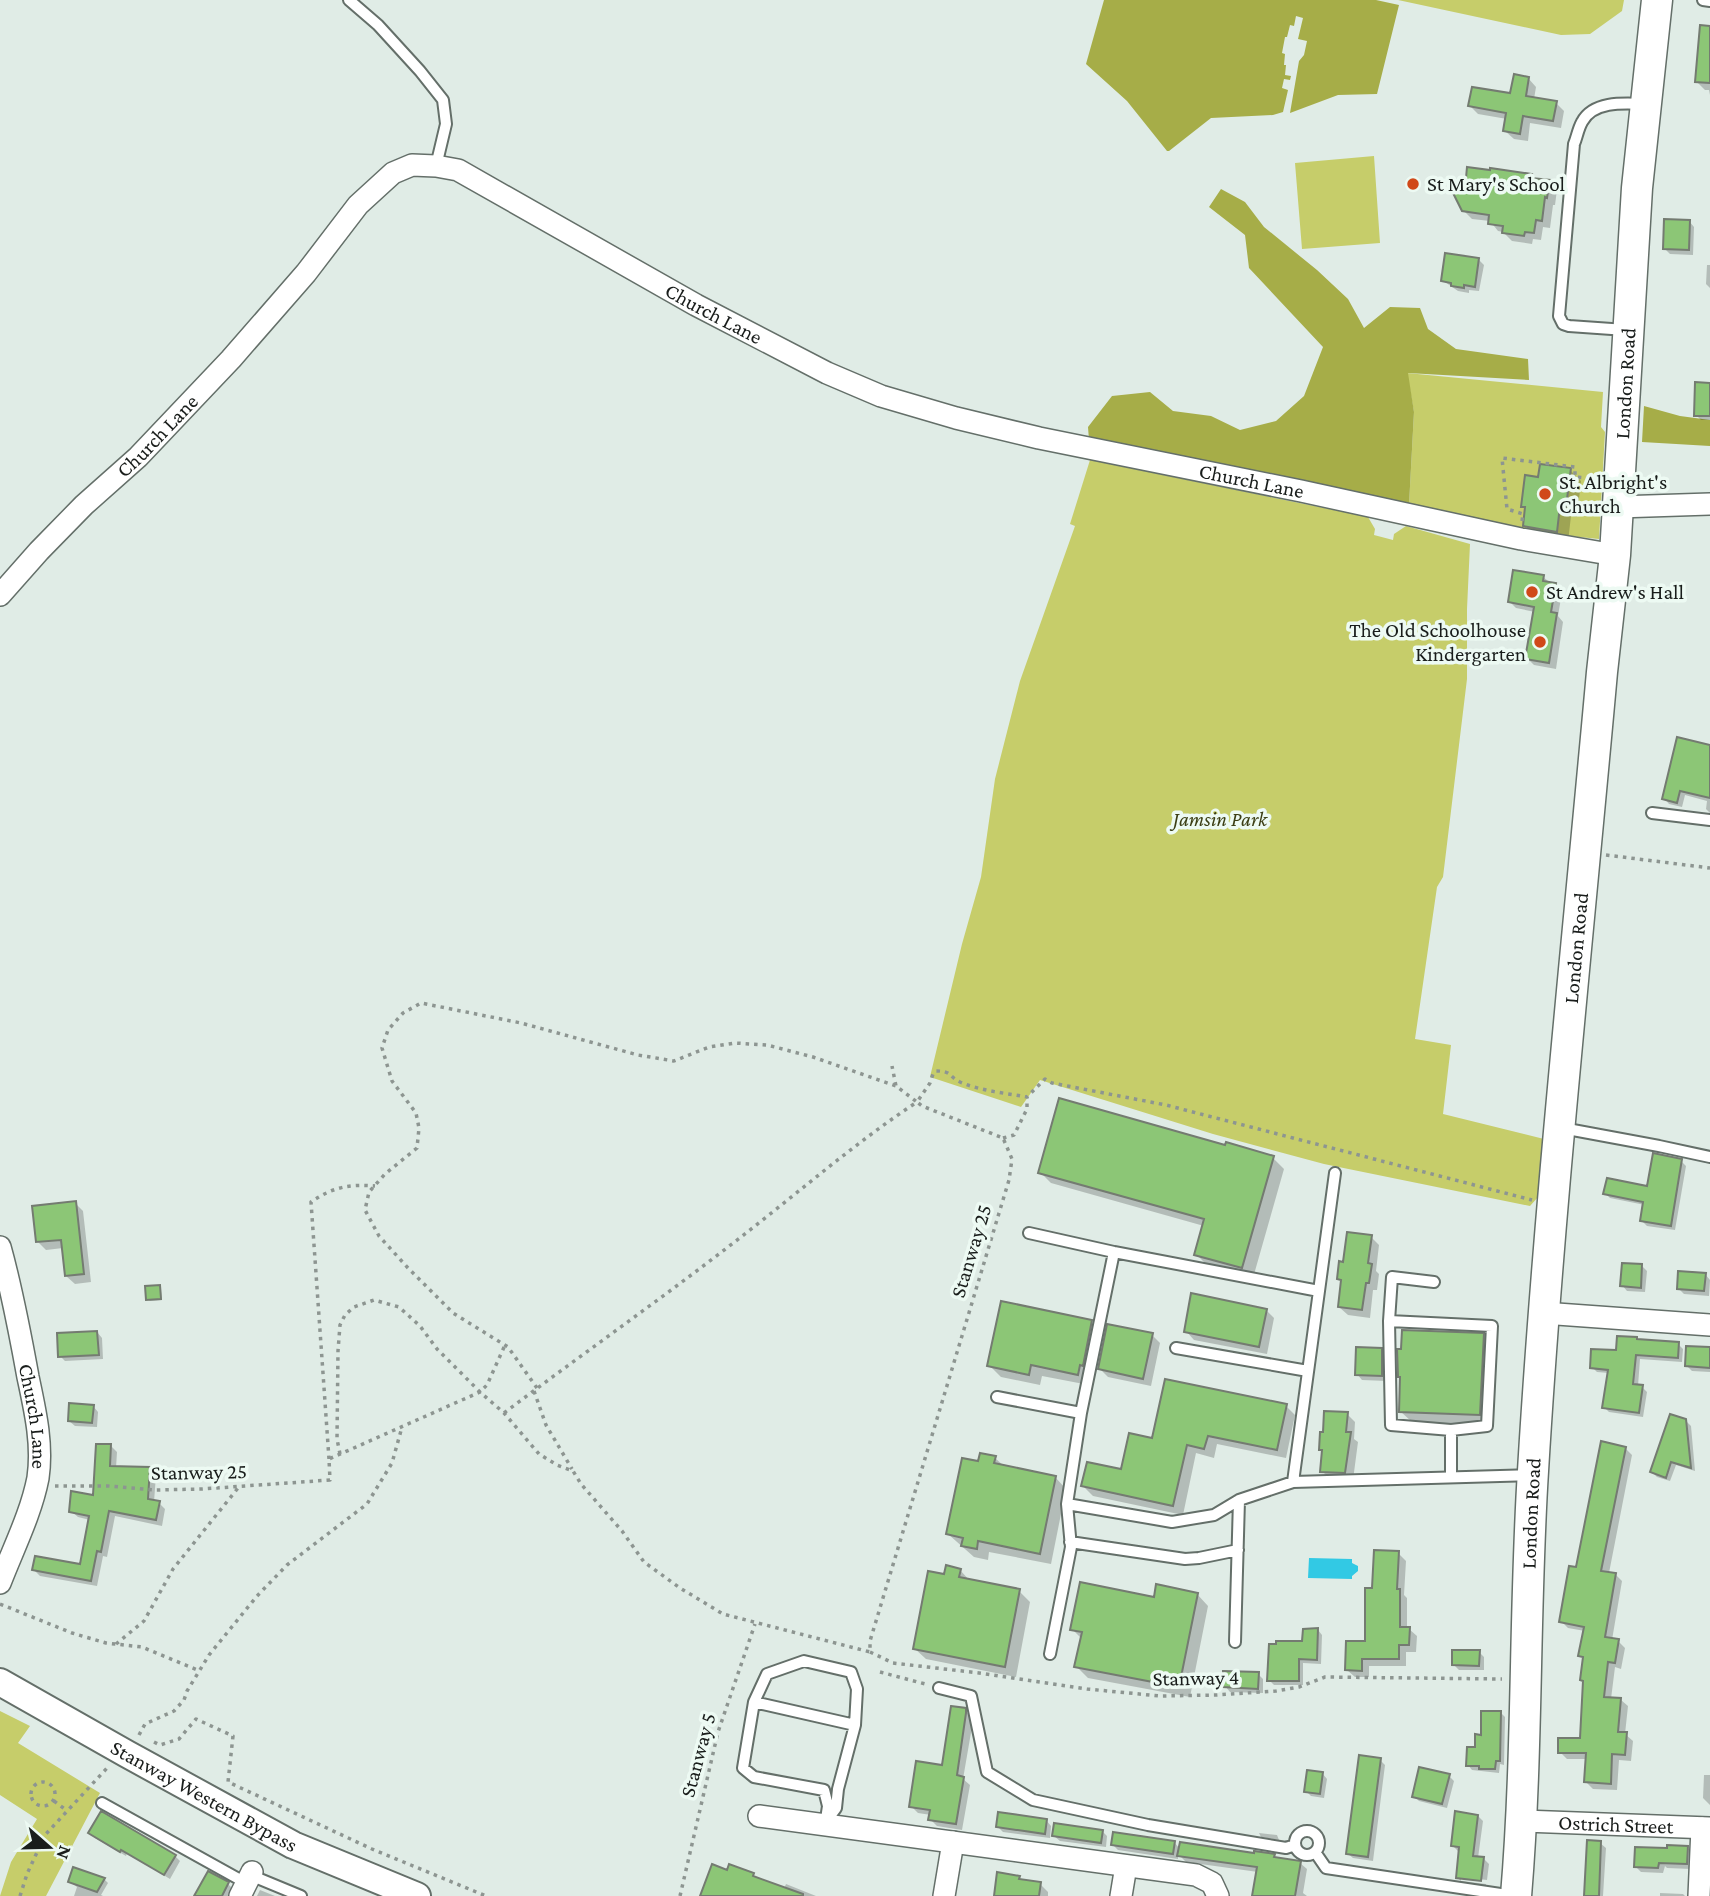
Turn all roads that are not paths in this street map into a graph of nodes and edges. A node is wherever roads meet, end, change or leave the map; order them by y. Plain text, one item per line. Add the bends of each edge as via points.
1 (349, 0) edge
2 (1657, 0) edge
3 (1703, 0) edge
4 (1710, 1) edge
5 (1647, 104) junction
6 (436, 166) junction
7 (1629, 330) junction
8 (1710, 504) edge
9 (1618, 507) junction
10 (1615, 555) junction
11 (0, 595) edge
12 (1651, 813) dead end
13 (1710, 820) edge
14 (1560, 1128) junction
15 (1710, 1157) edge
16 (1335, 1173) dead end
17 (1030, 1233) dead end
18 (0, 1247) edge
19 (1114, 1252) junction
20 (1434, 1282) dead end
21 (1319, 1291) junction
22 (1543, 1312) junction
23 (1389, 1321) junction
24 (1710, 1325) edge
25 (1176, 1348) dead end
26 (1308, 1371) junction
27 (997, 1397) dead end
28 (1081, 1413) junction
29 (1451, 1430) junction
30 (1532, 1475) junction
31 (1451, 1477) junction
32 (1293, 1482) junction
33 (1239, 1500) junction
34 (1067, 1504) junction
35 (1070, 1542) junction
36 (1238, 1550) junction
37 (0, 1583) edge
38 (1235, 1642) dead end
39 (1050, 1654) dead end
40 (0, 1682) edge
41 (939, 1688) road end
42 (754, 1702) junction
43 (855, 1725) junction
44 (103, 1803) dead end
45 (759, 1816) dead end
46 (1522, 1821) junction
47 (826, 1823) junction
48 (1706, 1828) edge
49 (953, 1842) junction
50 (1295, 1845) junction
51 (1315, 1852) junction
52 (1126, 1866) junction
53 (247, 1882) edge
54 (301, 1896) edge
55 (417, 1896) edge
56 (944, 1896) edge
57 (1121, 1896) edge
58 (1218, 1896) edge
59 (1515, 1896) edge
60 (1699, 1896) edge

1 - 6 lane via 443,100 446,124
2 - 5 main road, London Road
3 - 4 lane
5 - 7 main road, London Road
5 - 7 lane via 1622,103 1592,110 1582,121 1574,144 1559,316 1569,326
6 - 10 street, Church Lane via 458,170 696,305 881,396 1039,438
6 - 11 street, Church Lane via 412,165 393,173 358,205 231,359
7 - 9 main road, London Road
8 - 9 street
9 - 10 main road, London Road
10 - 14 main road, London Road
12 - 13 lane
14 - 15 lane
14 - 22 main road, London Road
16 - 21 lane
17 - 19 lane
18 - 37 street, Church Lane via 13,1293 40,1452 23,1525
19 - 21 lane
19 - 28 lane
20 - 23 lane via 1392,1278
21 - 26 lane
22 - 24 street
22 - 30 main road, London Road
23 - 29 lane via 1391,1425
23 - 29 lane via 1492,1326 1487,1426
25 - 26 lane
26 - 32 lane
27 - 28 lane
28 - 34 lane
29 - 31 lane
30 - 31 lane
30 - 46 main road, London Road
31 - 32 lane
32 - 33 lane
33 - 34 lane via 1214,1515 1172,1522
33 - 36 lane
34 - 35 lane
35 - 36 lane via 1185,1559
35 - 39 lane
36 - 38 lane
40 - 55 street, Stanway Western Bypass via 293,1845
41 - 50 lane via 971,1696 987,1772 1033,1800 1147,1825
42 - 43 lane
42 - 43 lane via 767,1674 804,1661 851,1672 857,1689
42 - 47 lane via 743,1768 754,1777 824,1790
43 - 47 lane via 836,1808
44 - 53 lane
45 - 47 street
46 - 48 street, Ostrich Street
46 - 59 main road, London Road
47 - 49 street
48 - 60 street
49 - 52 street
49 - 56 street
50 - 51 lane via 1303,1854
50 - 51 lane via 1300,1833 1307,1831 1318,1839
51 - 59 lane via 1326,1868
52 - 57 street
52 - 58 street via 1196,1875 1212,1883
53 - 54 lane

